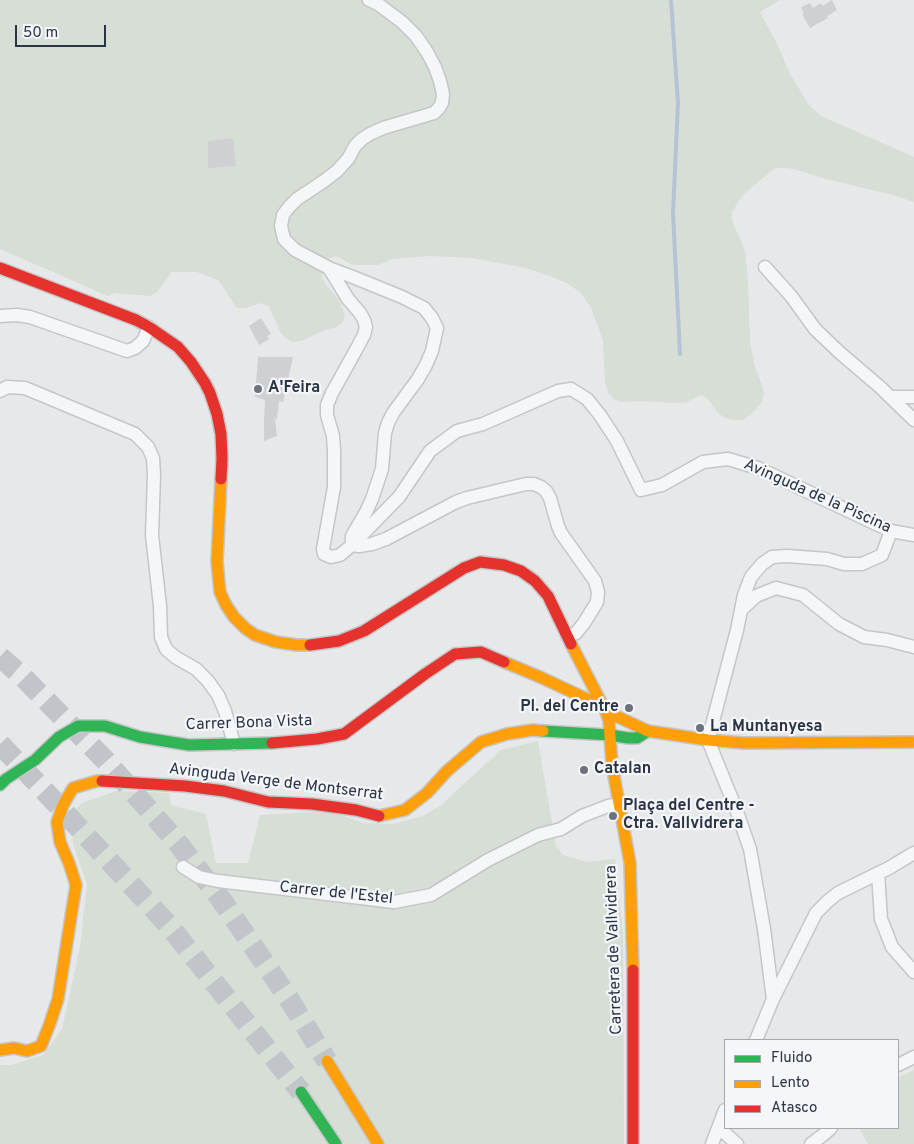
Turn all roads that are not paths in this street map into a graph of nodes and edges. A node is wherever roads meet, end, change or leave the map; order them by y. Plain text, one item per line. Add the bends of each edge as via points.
1 (370, 0) edge
2 (765, 267) dead end
3 (0, 268) edge
4 (329, 268) junction
5 (0, 316) edge
6 (149, 327) junction
7 (0, 391) edge
8 (891, 397) junction
9 (914, 397) edge
10 (914, 420) edge
11 (891, 531) junction
12 (914, 535) edge
13 (352, 545) junction
14 (741, 610) junction
15 (568, 637) junction
16 (914, 647) edge
17 (606, 712) junction
18 (648, 731) junction
19 (610, 735) junction
20 (708, 740) junction
21 (914, 742) edge
22 (234, 744) junction
23 (0, 785) edge
24 (620, 804) junction
25 (914, 853) edge
26 (183, 867) dead end
27 (878, 873) junction
28 (914, 972) edge
29 (773, 999) junction
30 (756, 1039) edge
31 (0, 1050) edge
32 (914, 1057) edge
33 (327, 1061) tunnel mouth
34 (899, 1064) edge
35 (301, 1092) tunnel mouth
36 (724, 1113) edge
37 (719, 1128) junction
38 (830, 1129) edge
39 (336, 1144) edge
40 (378, 1144) edge
41 (633, 1144) edge
42 (712, 1144) edge
43 (737, 1144) edge
44 (811, 1144) edge

1 - 4 street via 402,22 422,44 440,81 442,103 434,113 370,134 355,146 336,171 297,199 283,215 284,239 295,250
2 - 8 street via 815,330
3 - 6 main road
4 - 13 street via 366,327 327,406 333,436 334,487 324,554 331,557 340,555
4 - 13 street via 424,308 437,328 426,365 388,423 382,470 372,499 352,536
5 - 6 street via 30,317 127,351 143,341
6 - 15 main road via 184,353 205,383 214,404 221,434 222,460 217,562 220,592 234,617 245,628 255,635 285,644 316,645 339,641 364,631 464,568 480,562 513,567 535,581 548,596
7 - 22 street via 7,387 25,388 135,434 148,448 153,458 152,535 161,637 166,649 208,680 225,711
8 - 9 street
8 - 10 street
11 - 12 street, Avinguda de la Piscina
11 - 13 street, Avinguda de la Piscina via 758,468 728,459 703,462 662,485 641,490 600,415 587,398 571,388 483,424 457,431 430,451 398,497
11 - 14 street via 882,555 862,564 772,557 752,576
13 - 15 street via 386,539 467,498 526,484 540,486 550,498 561,533 595,581 598,592 597,602 584,624
14 - 16 street via 756,596 776,588 803,595 839,624 864,637
14 - 20 street
15 - 17 main road
17 - 18 main road, Carrer Bona Vista
17 - 19 main road
17 - 22 main road, Carrer Bona Vista via 540,677 481,652 455,654 344,734 317,739
18 - 19 main road via 637,738
18 - 20 main road
19 - 24 main road, Carretera de Vallvidrera
19 - 31 main road, Avinguda Verge de Montserrat via 533,730 481,742 428,793 405,810 378,816 312,804 268,802 185,786 97,781 73,788 62,805 57,822 60,842 76,885 58,999 41,1046 27,1051 14,1048
20 - 21 main road via 744,743
20 - 29 street via 750,849
22 - 23 main road, Carrer Bona Vista via 189,744 140,737 105,726 78,726 58,737 35,760
24 - 26 street, Carrer de l'Estel via 582,816 561,829 538,835 488,860 431,895 394,902 218,881
24 - 41 main road, Carretera de Vallvidrera via 630,863 634,985
25 - 27 street
27 - 28 street via 880,920 892,947
27 - 29 street via 838,894 816,913
29 - 30 street
32 - 34 street
33 - 40 main road
35 - 39 main road
36 - 37 street
37 - 42 street
37 - 43 street
38 - 44 street

